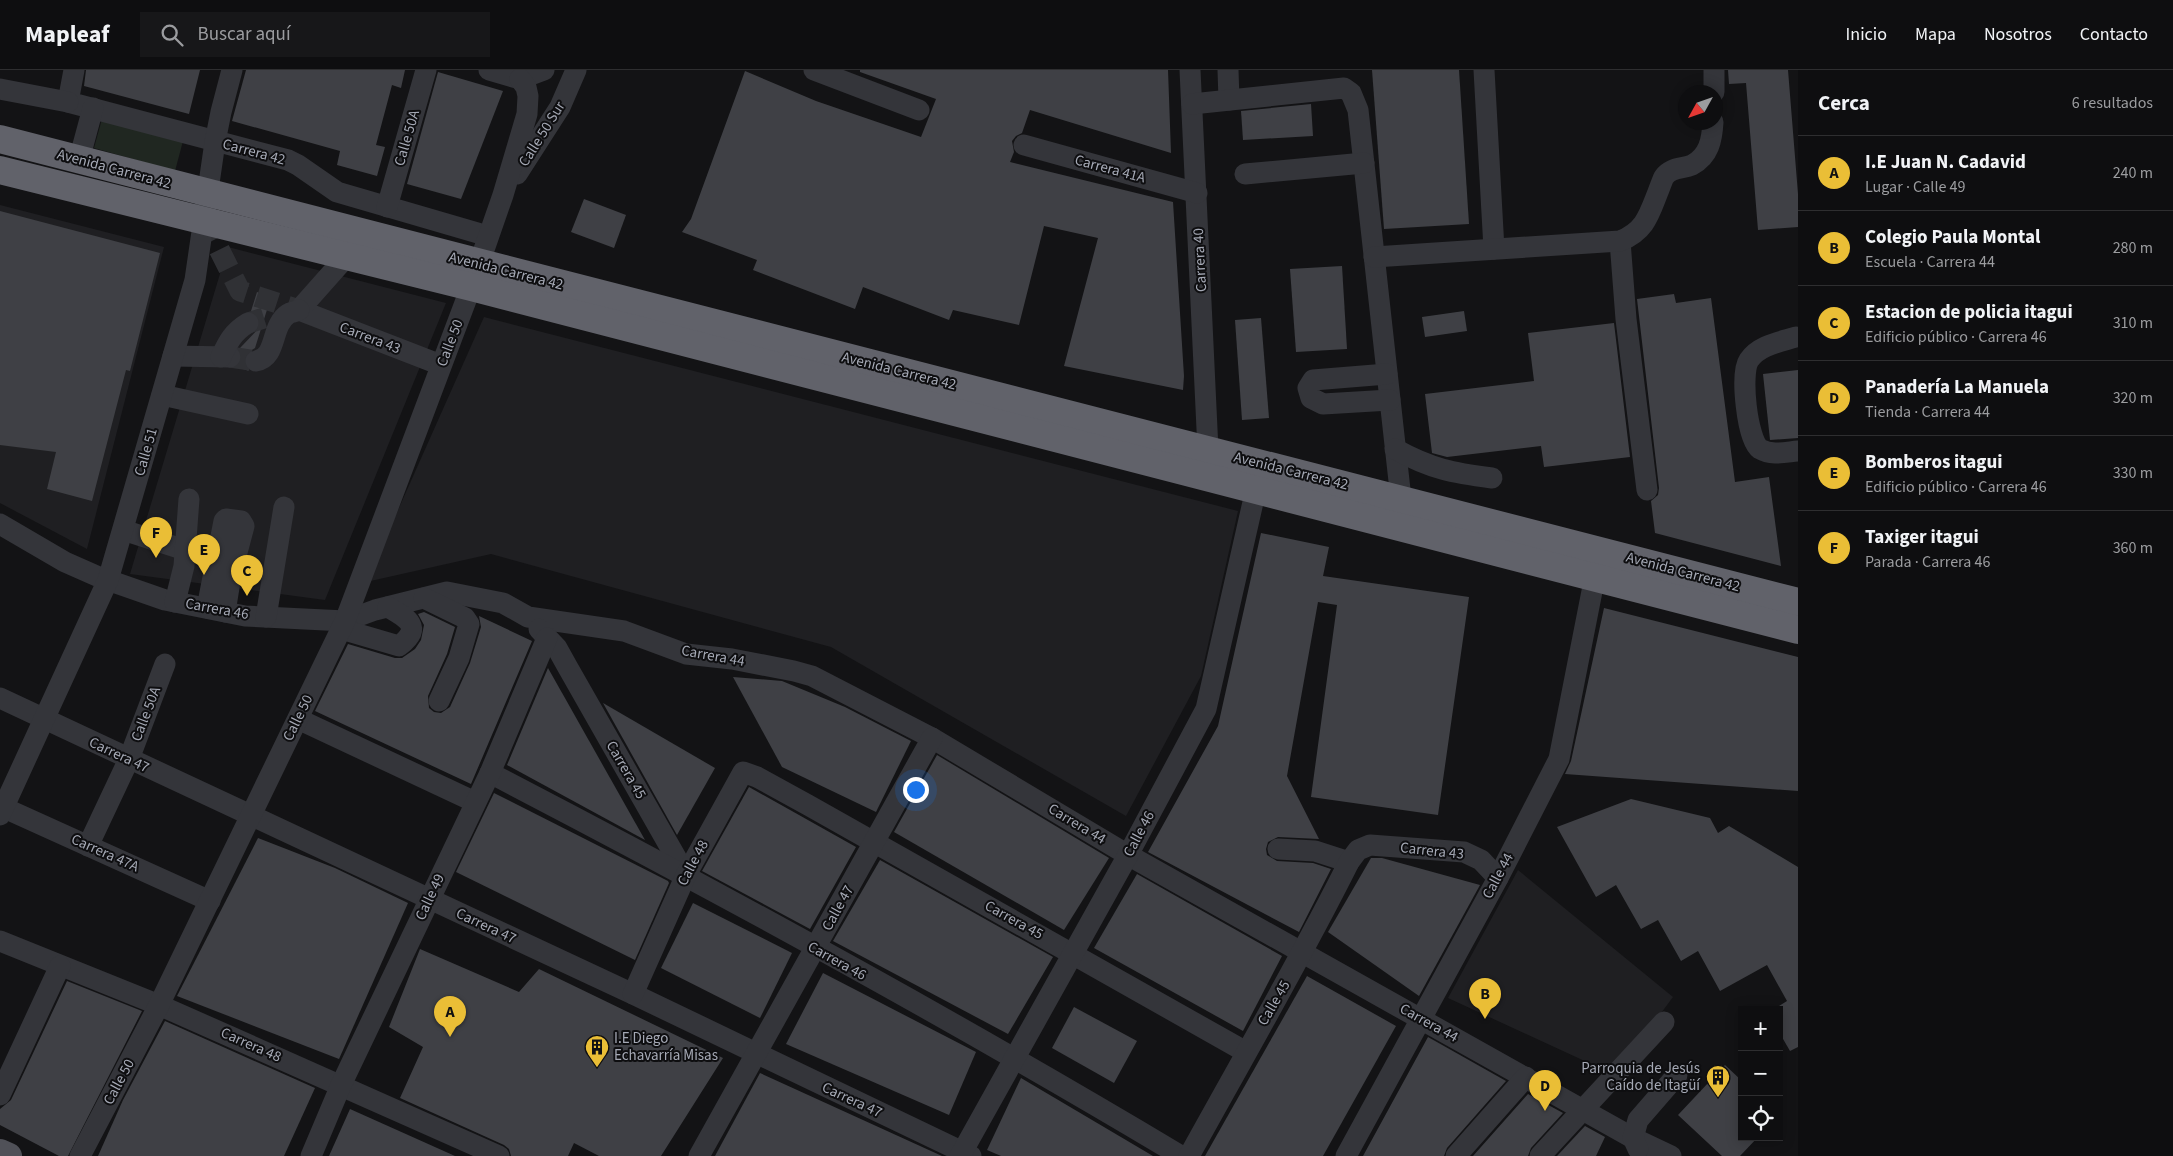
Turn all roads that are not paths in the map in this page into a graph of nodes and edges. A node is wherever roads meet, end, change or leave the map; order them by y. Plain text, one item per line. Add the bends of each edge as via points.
1 (74, 70) edge
2 (232, 70) edge
3 (426, 70) edge
4 (490, 70) edge
5 (544, 70) edge
6 (576, 70) edge
7 (814, 70) edge
8 (1190, 70) edge
9 (1228, 70) edge
10 (1484, 70) edge
11 (1714, 70) edge
12 (520, 79) junction
13 (1714, 85) edge
14 (0, 89) edge
15 (1228, 100) junction
16 (68, 102) junction
17 (1192, 104) junction
18 (93, 108) junction
19 (919, 110) dead end
20 (1713, 130) edge
21 (0, 139) edge
22 (215, 142) junction
23 (1024, 145) dead end
24 (79, 160) junction
25 (1364, 163) junction
26 (0, 170) edge
27 (1245, 174) dead end
28 (1197, 193) junction
29 (209, 194) junction
30 (503, 195) junction
31 (387, 207) junction
32 (205, 222) junction
33 (488, 236) junction
34 (1620, 241) junction
35 (1494, 249) junction
36 (346, 257) junction
37 (1374, 257) junction
38 (475, 276) junction
39 (293, 312) junction
40 (1796, 337) dead end
41 (173, 356) junction
42 (256, 361) dead end
43 (441, 365) junction
44 (1387, 374) junction
45 (162, 395) junction
46 (1390, 400) junction
47 (248, 414) dead end
48 (1395, 449) junction
49 (1208, 450) junction
50 (1798, 451) edge
51 (1315, 477) junction
52 (1492, 478) dead end
53 (1256, 489) junction
54 (1646, 490) dead end
55 (190, 499) dead end
56 (1401, 499) junction
57 (284, 507) dead end
58 (0, 524) edge
59 (1403, 527) junction
60 (123, 530) junction
61 (185, 550) junction
62 (1595, 576) junction
63 (108, 580) junction
64 (447, 592) joint
65 (424, 598) junction
66 (175, 602) junction
67 (1798, 602) edge
68 (388, 607) junction
69 (266, 617) junction
70 (528, 617) junction
71 (343, 625) junction
72 (1798, 630) edge
73 (548, 638) junction
74 (165, 664) dead end
75 (0, 698) edge
76 (440, 701) dead end
77 (298, 719) junction
78 (45, 720) junction
79 (932, 738) junction
80 (129, 759) junction
81 (490, 773) junction
82 (781, 790) joint
83 (475, 802) junction
84 (1, 809) edge
85 (250, 817) junction
86 (875, 843) junction
87 (88, 846) junction
88 (1278, 849) dead end
89 (1128, 855) junction
90 (1354, 856) junction
91 (686, 875) junction
92 (1498, 878) junction
93 (429, 899) junction
94 (210, 901) junction
95 (0, 941) edge
96 (816, 949) junction
97 (1072, 953) junction
98 (1303, 953) junction
99 (60, 966) junction
100 (633, 994) junction
101 (160, 1005) junction
102 (1422, 1019) junction
103 (1664, 1022) dead end
104 (1246, 1052) junction
105 (756, 1054) junction
106 (1014, 1058) junction
107 (1677, 1075) dead end
108 (1526, 1077) junction
109 (341, 1085) junction
110 (0, 1095) edge
111 (1583, 1110) junction
112 (1637, 1147) edge
113 (468, 1149) edge
114 (0, 1152) edge
115 (964, 1155) edge
116 (9, 1156) edge
117 (80, 1156) edge
118 (311, 1156) edge
119 (499, 1156) edge
120 (699, 1156) edge
121 (1181, 1156) edge
122 (1189, 1156) edge
123 (1346, 1156) edge
124 (1456, 1156) edge
125 (1540, 1156) edge
126 (1671, 1156) edge

1 - 16 street
2 - 22 street, Calle 51
3 - 31 street, Calle 50A
4 - 12 street
5 - 12 street
6 - 30 street, Calle 50 Sur via 560,107
7 - 19 street
8 - 17 street, Carrera 40
9 - 15 street
10 - 35 street
11 - 13 street
12 - 30 street, Calle 50 Sur via 528,96 527,114
14 - 16 street, Carrera 42
15 - 17 street
15 - 25 street via 1344,88 1352,93 1358,110
16 - 18 street, Carrera 42
17 - 28 street, Carrera 40
18 - 22 street, Carrera 42
18 - 24 street
20 - 34 street via 1712,141 1704,155 1692,165 1674,169 1664,177 1646,222 1634,236
21 - 24 highway, Avenida Carrera 42
22 - 29 street, Calle 51
22 - 31 street, Carrera 42 via 288,160 337,192
23 - 28 street, Carrera 41A
24 - 29 highway, Avenida Carrera 42
25 - 27 street
25 - 37 street
26 - 32 highway, Avenida Carrera 42
28 - 49 street, Carrera 40
29 - 32 street, Calle 51
29 - 38 highway, Avenida Carrera 42
30 - 33 street, Calle 50 Sur
31 - 33 street, Carrera 42
32 - 36 highway, Avenida Carrera 42
32 - 41 street, Calle 51 via 195,280
33 - 38 street, Calle 50 Sur
34 - 35 street
34 - 54 street
35 - 37 street
36 - 38 highway, Avenida Carrera 42
36 - 39 street
37 - 44 street
38 - 43 street, Calle 50
38 - 49 highway, Avenida Carrera 42
38 - 53 highway, Avenida Carrera 42
39 - 41 street via 238,329 231,337 225,357
39 - 42 street via 279,324 268,355
39 - 43 street, Carrera 43
40 - 50 street via 1763,347 1748,361 1744,383 1751,436 1759,448 1774,454
41 - 45 street, Calle 51
43 - 71 street, Calle 50
44 - 46 street
44 - 46 street via 1313,380 1308,388 1311,398 1323,404
45 - 47 street
45 - 60 street, Calle 51
46 - 48 street
48 - 52 street via 1420,463 1454,473
48 - 56 street
49 - 51 highway, Avenida Carrera 42
51 - 56 highway, Avenida Carrera 42
51 - 59 highway
53 - 59 highway, Avenida Carrera 42
53 - 89 street, Calle 46 via 1206,709
55 - 61 street
56 - 67 highway, Avenida Carrera 42
57 - 69 street
58 - 63 street, Carrera 46 via 65,562
59 - 62 highway, Avenida Carrera 42
60 - 61 street
60 - 63 street, Calle 51
61 - 66 street
62 - 72 highway, Avenida Carrera 42
62 - 92 street, Calle 44 via 1559,759
63 - 66 street, Carrera 46
63 - 78 street, Calle 51
64 - 65 street, Carrera 46
64 - 70 street, Carrera 44 via 503,603
65 - 68 street, Carrera 46
65 - 76 street via 465,618 470,624
66 - 69 street, Carrera 46
68 - 71 street, Carrera 46
68 - 71 street via 408,619 412,627 410,638 399,646
69 - 71 street, Carrera 46
70 - 73 street, Carrera 45
70 - 79 street, Carrera 44 via 624,631 686,654 732,659 812,676
71 - 77 street, Calle 50
73 - 81 street, Calle 49
73 - 91 street, Carrera 45 via 557,648
74 - 80 street, Calle 50A
75 - 78 street, Carrera 47
77 - 83 street
77 - 85 street, Calle 50
78 - 80 street, Carrera 47
78 - 84 street, Calle 51
79 - 86 street, Calle 47
79 - 89 street, Carrera 44
80 - 85 street, Carrera 47
80 - 87 street, Calle 50A
81 - 83 street, Calle 49
81 - 91 street, Carrera 46
82 - 86 street, Carrera 45
82 - 91 street, Calle 48 via 743,772
83 - 93 street, Calle 49
84 - 87 street, Carrera 47A
85 - 93 street, Carrera 47
85 - 94 street, Calle 50
86 - 96 street, Calle 47
86 - 97 street, Carrera 45
87 - 94 street, Carrera 47A
88 - 90 street
89 - 97 street, Calle 46
89 - 98 street, Carrera 44
90 - 92 street, Carrera 43 via 1370,845 1464,852 1481,860
90 - 98 street, Calle 45
91 - 96 street, Carrera 46
91 - 100 street, Calle 48
92 - 102 street, Calle 44
93 - 100 street, Carrera 47
93 - 109 street, Calle 49
94 - 101 street, Calle 50
95 - 99 street, Carrera 48
96 - 105 street, Calle 47
96 - 106 street, Carrera 46
97 - 104 street, Carrera 45
97 - 106 street, Calle 46
98 - 102 street, Carrera 44
98 - 104 street, Calle 45
99 - 101 street, Carrera 48
99 - 110 street
100 - 105 street, Carrera 47
101 - 109 street, Carrera 48
101 - 117 street, Calle 50
102 - 108 street, Carrera 44
102 - 123 street, Calle 44
103 - 111 street
104 - 122 street, Calle 45
105 - 115 street, Carrera 47
105 - 120 street, Calle 47
106 - 115 street, Calle 46
106 - 121 street, Carrera 46
107 - 112 street via 1638,1120
108 - 111 street, Carrera 44
108 - 124 street
109 - 113 street, Carrera 48
109 - 118 street, Calle 49
111 - 112 street, Carrera 44
111 - 125 street
112 - 126 street, Carrera 44
113 - 119 street, Carrera 48
114 - 116 main road

